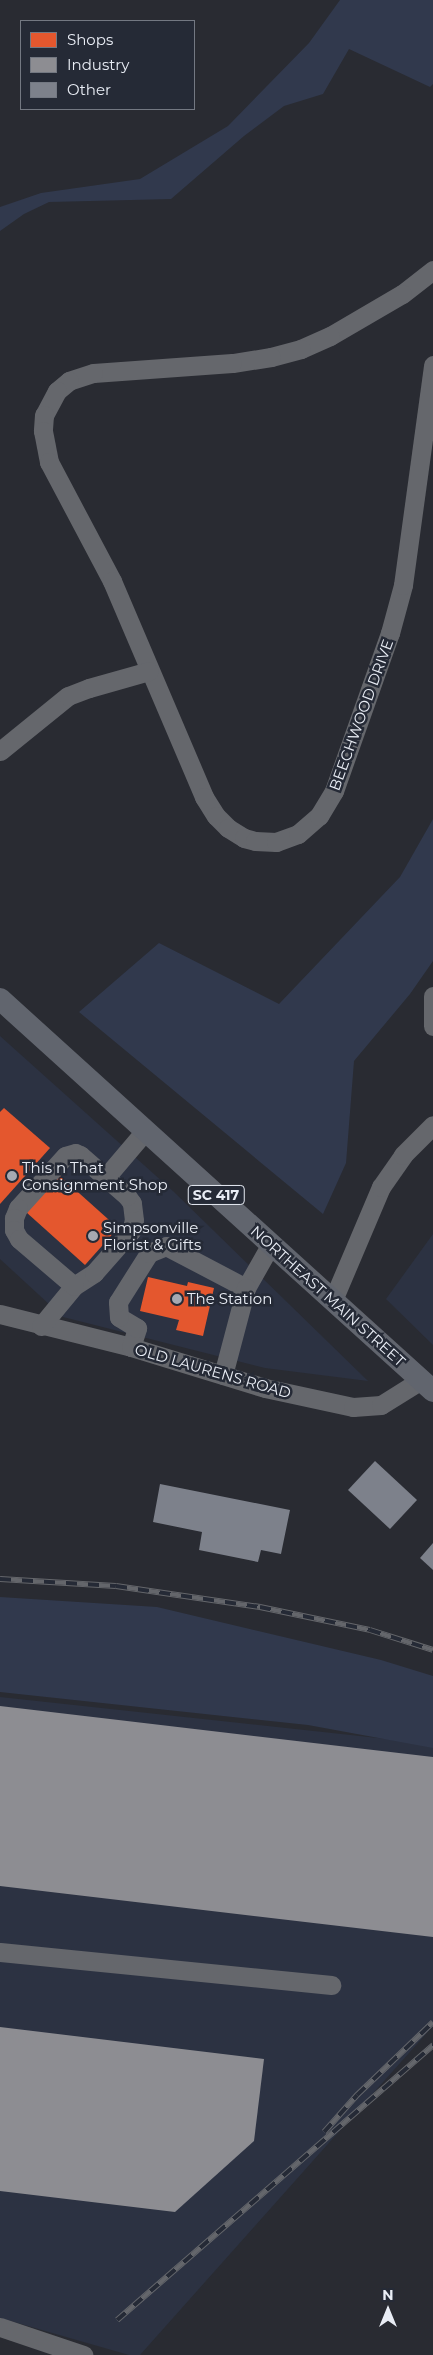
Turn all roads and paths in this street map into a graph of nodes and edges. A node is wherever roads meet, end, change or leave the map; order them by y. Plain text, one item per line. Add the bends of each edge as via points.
1 (433, 270) edge
2 (433, 365) edge
3 (149, 671) junction
4 (0, 751) edge
5 (433, 996) edge
6 (0, 999) edge
7 (433, 1026) edge
8 (433, 1125) edge
9 (145, 1131) junction
10 (106, 1177) junction
11 (271, 1244) junction
12 (74, 1286) junction
13 (246, 1288) junction
14 (334, 1300) junction
15 (0, 1314) edge
16 (41, 1326) junction
17 (131, 1347) junction
18 (223, 1375) junction
19 (427, 1385) edge
20 (0, 1952) edge
21 (331, 1985) dead end
22 (0, 2327) edge
23 (83, 2355) edge

1 - 3 street, BEECHWOOD DRIVE via 402,294 302,349 232,363 93,374 69,381 53,396 44,415 43,431 49,462 112,581
2 - 3 street, BEECHWOOD DRIVE via 404,584 346,760 334,791 319,816 298,834 276,842 250,839 228,828 204,797
3 - 4 street via 68,696
5 - 7 street
6 - 9 main road, NORTHEAST MAIN STREET / SC 417
8 - 14 street via 403,1155 381,1187
9 - 10 street
9 - 11 main road, NORTHEAST MAIN STREET / SC 417
10 - 12 street via 132,1203 134,1220 131,1231 94,1273
10 - 12 street via 80,1155 65,1156 18,1208 14,1218 14,1230 20,1239
11 - 13 street
11 - 14 main road, NORTHEAST MAIN STREET / SC 417
12 - 16 street
13 - 17 street via 166,1246 149,1253 118,1302 119,1317 137,1328
13 - 18 street
14 - 19 main road, NORTHEAST MAIN STREET / SC 417
15 - 16 street, OLD LAURENS ROAD
16 - 17 street, OLD LAURENS ROAD
17 - 18 street, OLD LAURENS ROAD
18 - 19 street, OLD LAURENS ROAD via 280,1392 353,1407 380,1405
20 - 21 street
22 - 23 street

